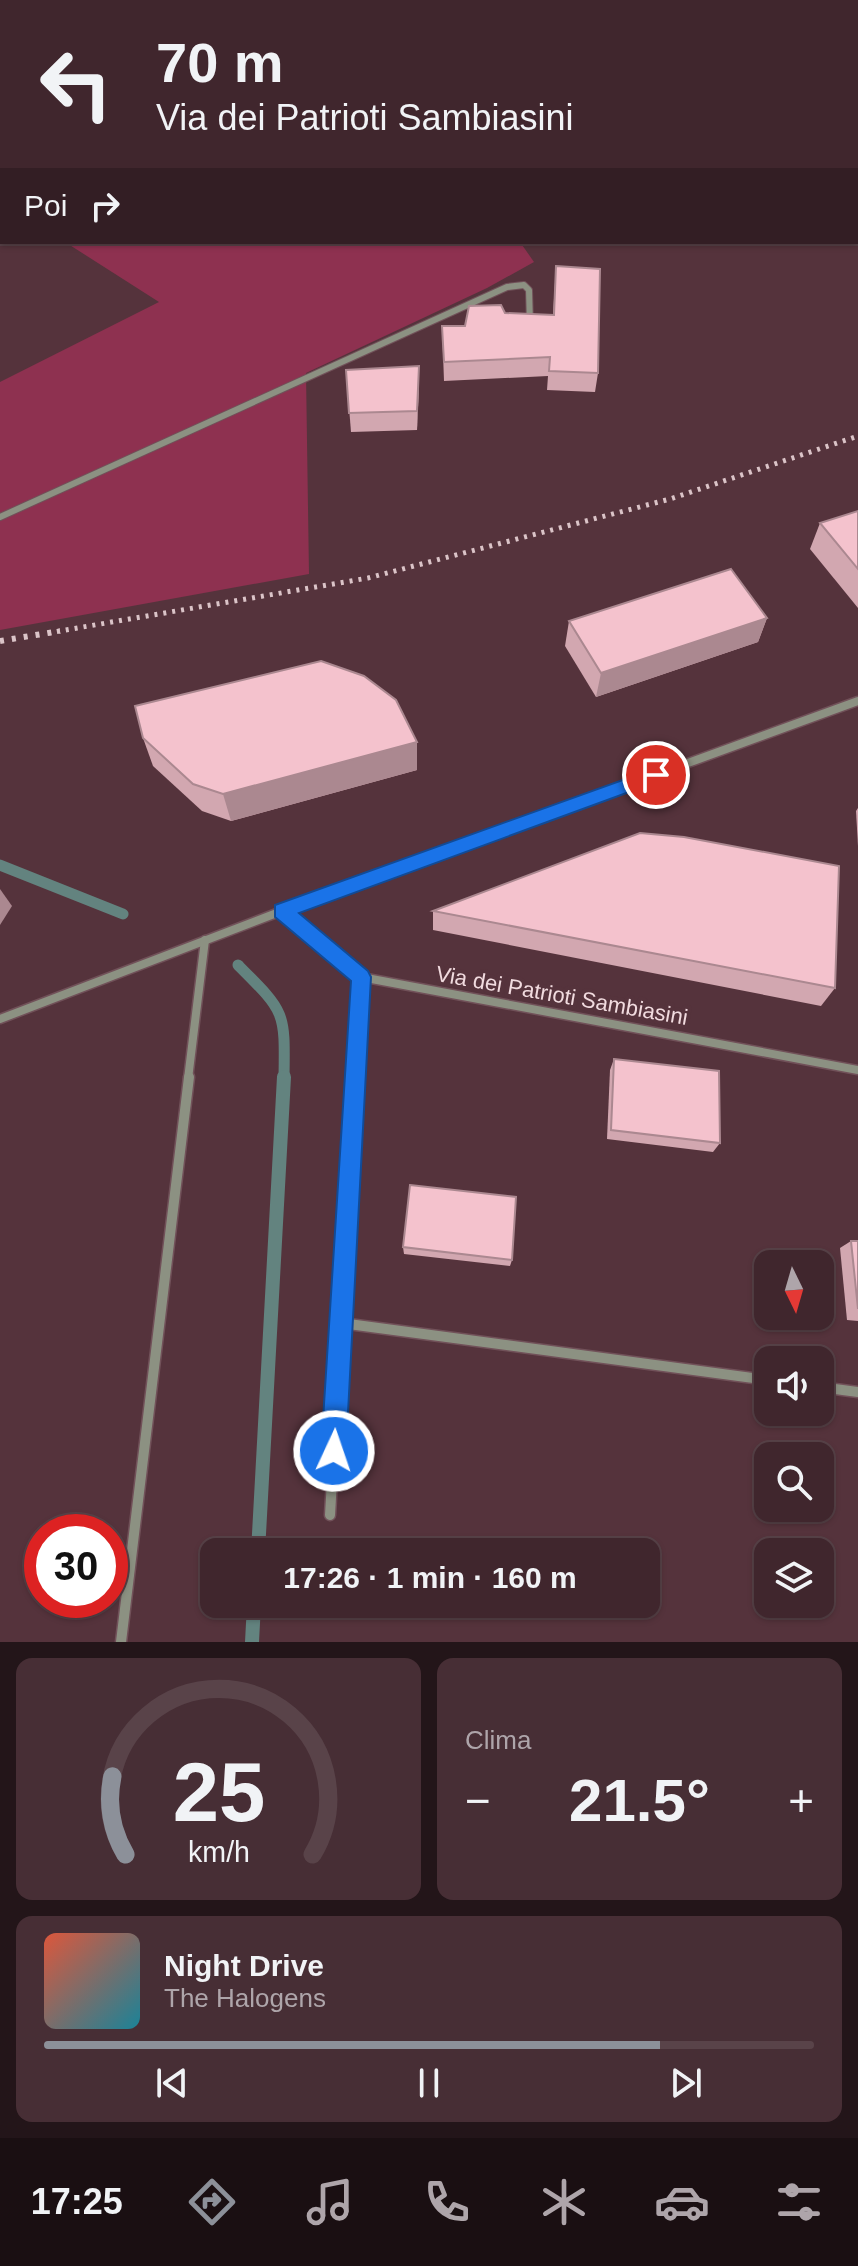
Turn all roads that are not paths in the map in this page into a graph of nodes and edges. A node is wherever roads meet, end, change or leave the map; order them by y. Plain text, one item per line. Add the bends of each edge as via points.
1 (531, 329) edge
2 (0, 517) edge
3 (858, 701) edge
4 (282, 911) junction
5 (205, 940) junction
6 (361, 977) junction
7 (0, 1019) edge
8 (858, 1070) edge
9 (341, 1323) junction
10 (754, 1378) edge
11 (834, 1389) edge
12 (858, 1392) edge
13 (330, 1515) dead end
14 (121, 1642) edge

1 - 2 street via 529,290 524,285 507,287
3 - 4 street
4 - 5 street
4 - 6 street, Via dei Patrioti Sambiasini
5 - 7 street
5 - 14 street
6 - 8 street, Via dei Patrioti Sambiasini
6 - 9 street
9 - 10 street
9 - 13 street
11 - 12 street

